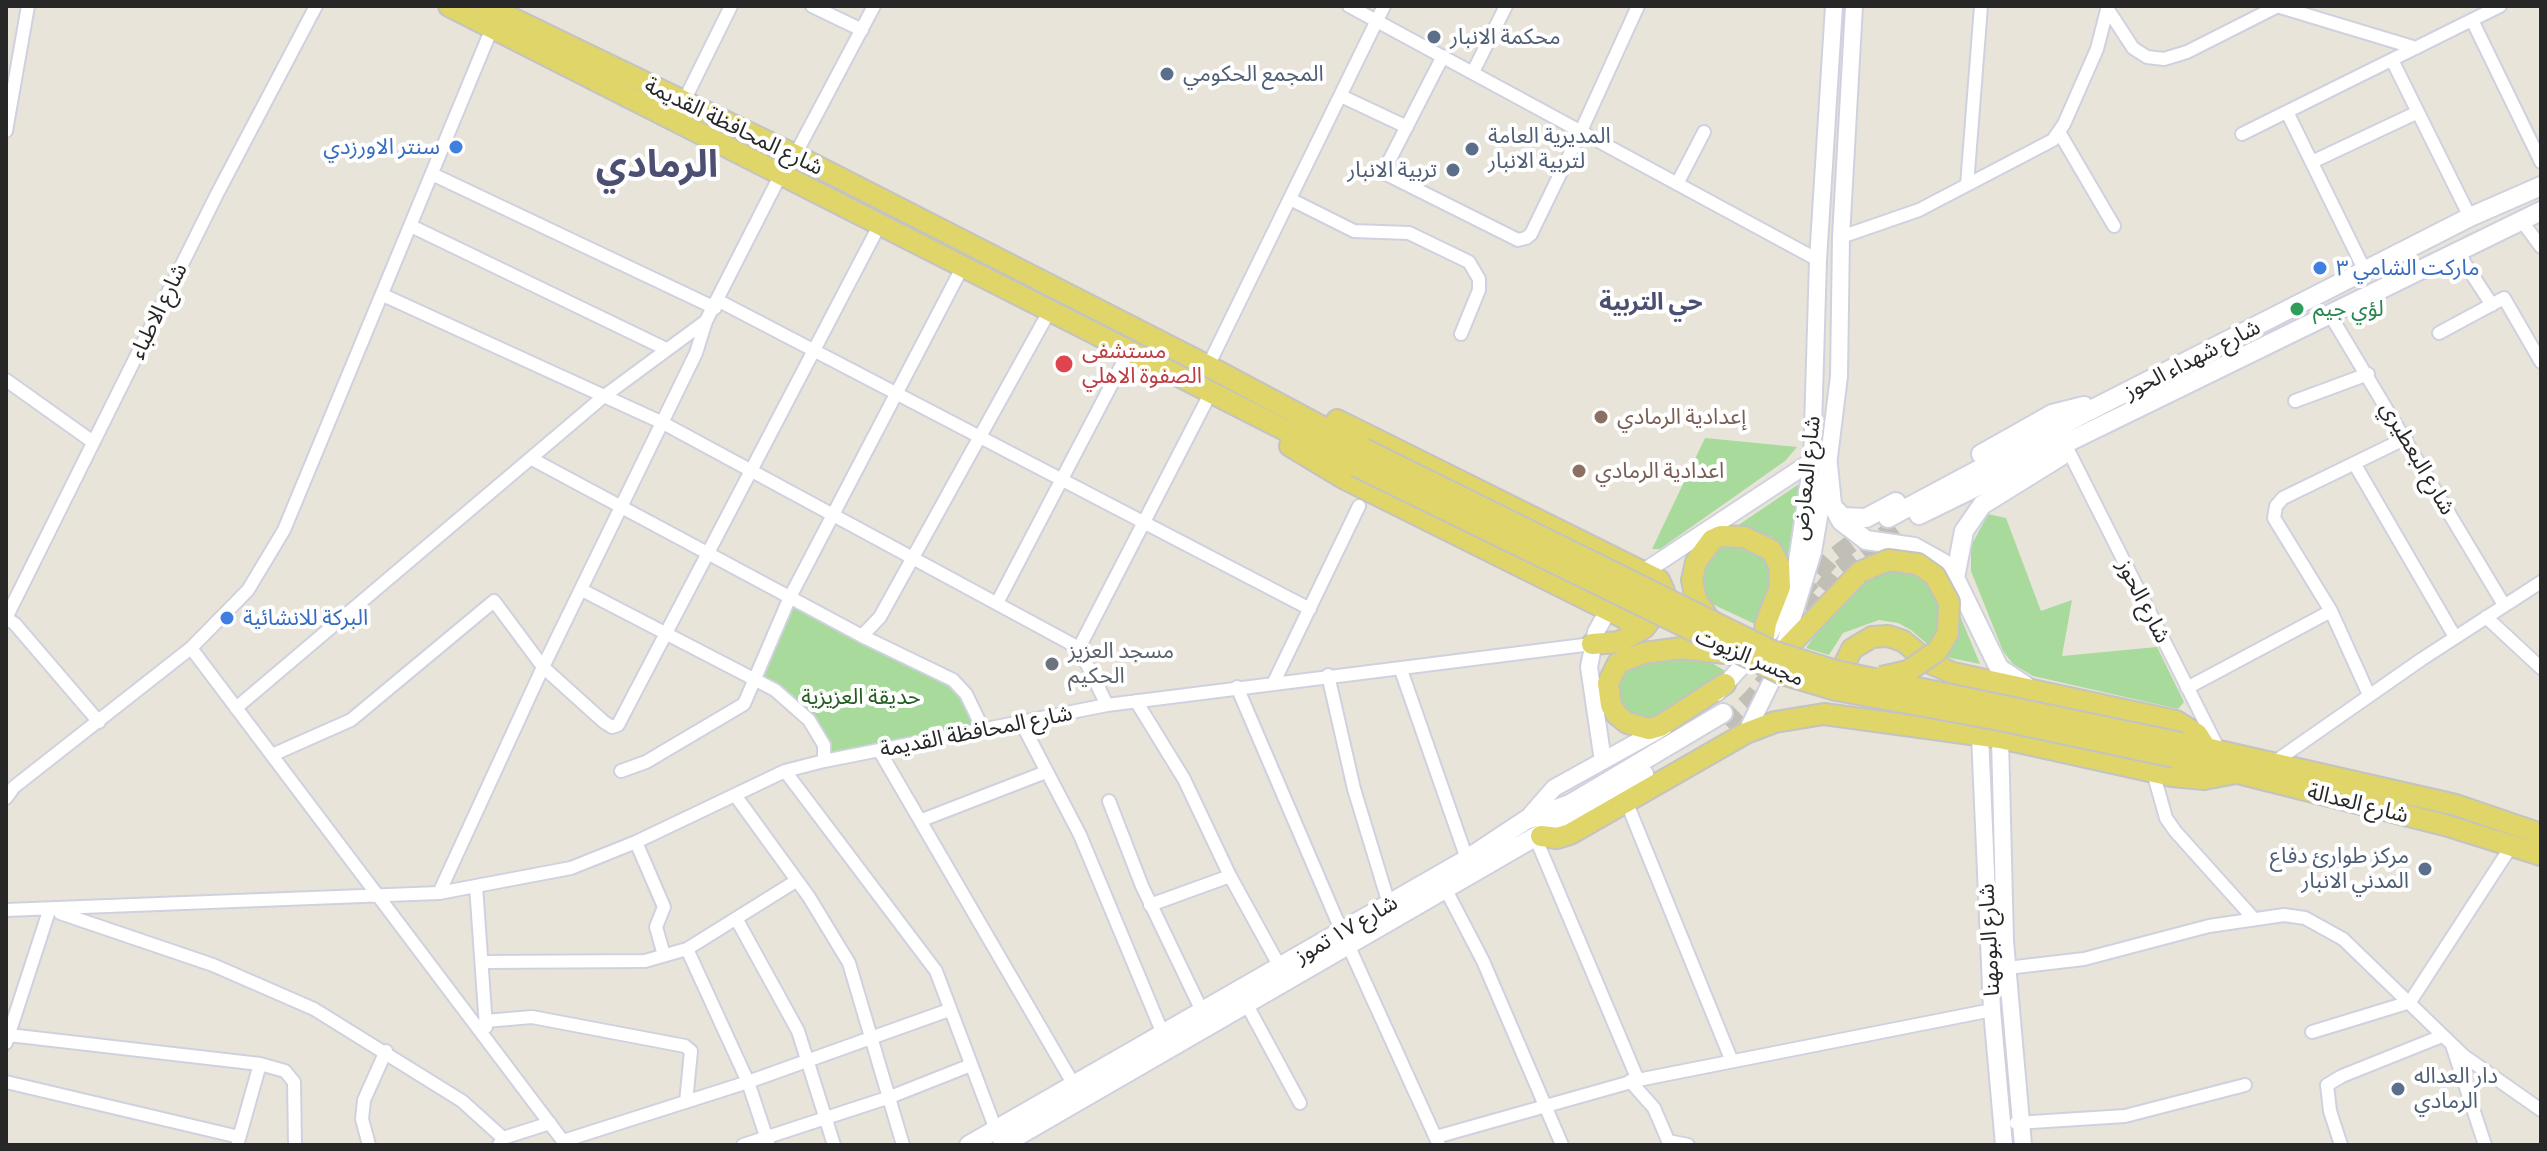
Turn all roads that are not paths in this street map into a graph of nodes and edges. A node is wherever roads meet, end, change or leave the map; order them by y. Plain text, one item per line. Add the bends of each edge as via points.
1 (28, 6) edge
2 (316, 6) edge
3 (449, 6) edge
4 (487, 6) edge
5 (731, 6) edge
6 (812, 6) edge
7 (874, 6) edge
8 (1349, 6) edge
9 (1384, 6) edge
10 (1506, 6) edge
11 (1638, 6) edge
12 (1834, 6) edge
13 (1854, 6) edge
14 (1981, 6) edge
15 (2277, 6) edge
16 (2500, 6) edge
17 (2107, 7) edge
18 (1377, 20) junction
19 (2472, 20) junction
20 (492, 28) junction
21 (862, 30) junction
22 (2416, 48) junction
23 (1443, 56) junction
24 (2392, 60) junction
25 (1473, 72) junction
26 (1341, 96) junction
27 (684, 101) junction
28 (9, 102) edge
29 (2287, 112) junction
30 (2418, 112) junction
31 (1407, 127) junction
32 (6, 131) edge
33 (1581, 131) junction
34 (1704, 132) dead end
35 (2059, 132) junction
36 (2242, 134) dead end
37 (795, 155) junction
38 (2312, 162) junction
39 (2541, 162) edge
40 (432, 174) junction
41 (781, 174) junction
42 (1677, 184) junction
43 (1967, 185) junction
44 (2541, 186) edge
45 (1290, 199) junction
46 (2541, 211) edge
47 (2470, 217) junction
48 (2521, 220) junction
49 (880, 224) junction
50 (411, 226) junction
51 (2114, 226) dead end
52 (1841, 237) junction
53 (2541, 247) edge
54 (2456, 250) junction
55 (1818, 260) junction
56 (963, 266) junction
57 (2365, 271) junction
58 (383, 295) junction
59 (2305, 302) junction
60 (717, 304) junction
61 (2492, 305) junction
62 (1050, 310) junction
63 (2322, 316) junction
64 (706, 321) junction
65 (2439, 333) dead end
66 (1461, 334) dead end
67 (666, 349) junction
68 (814, 350) junction
69 (1129, 351) junction
70 (2541, 362) edge
71 (1208, 366) junction
72 (1816, 369) junction
73 (2368, 374) junction
74 (1839, 376) junction
75 (6, 380) edge
76 (898, 392) junction
77 (1211, 392) junction
78 (603, 397) junction
79 (2295, 401) dead end
80 (1235, 406) junction
81 (2111, 409) junction
82 (1293, 410) junction
83 (663, 423) junction
84 (981, 435) junction
85 (2406, 438) junction
86 (93, 442) junction
87 (2069, 452) junction
88 (1360, 458) junction
89 (532, 459) junction
90 (1820, 463) junction
91 (2354, 463) junction
92 (752, 471) junction
93 (1063, 478) junction
94 (1832, 504) junction
95 (1359, 506) dead end
96 (622, 507) junction
97 (833, 514) junction
98 (1144, 521) junction
99 (1892, 522) tunnel mouth
100 (711, 554) junction
101 (914, 558) junction
102 (1646, 571) junction
103 (1955, 578) junction
104 (2541, 582) edge
105 (582, 590) junction
106 (790, 597) junction
107 (997, 603) junction
108 (2504, 605) junction
109 (1310, 609) junction
110 (1607, 610) junction
111 (2331, 611) junction
112 (2486, 617) junction
113 (6, 618) edge
114 (1713, 625) junction
115 (1644, 628) junction
116 (669, 634) junction
117 (862, 636) junction
118 (2455, 637) junction
119 (1592, 644) junction
120 (191, 648) junction
121 (1079, 648) junction
122 (1773, 648) junction
123 (1737, 655) junction
124 (543, 667) junction
125 (2541, 668) edge
126 (1401, 670) junction
127 (1328, 675) junction
128 (1868, 678) junction
129 (756, 679) junction
130 (1274, 682) junction
131 (1725, 684) junction
132 (1237, 687) junction
133 (2187, 688) junction
134 (2369, 695) junction
135 (2057, 697) junction
136 (1136, 701) junction
137 (1107, 705) junction
138 (236, 708) junction
139 (1866, 717) junction
140 (99, 722) junction
141 (1022, 724) junction
142 (984, 731) junction
143 (1746, 733) junction
144 (1990, 736) junction
145 (2212, 749) junction
146 (879, 750) junction
147 (2177, 750) junction
148 (272, 755) junction
149 (824, 761) junction
150 (1603, 761) junction
151 (2273, 763) junction
152 (621, 771) dead end
153 (785, 771) junction
154 (1046, 772) junction
155 (2153, 772) junction
156 (2241, 772) junction
157 (9, 789) edge
158 (735, 795) junction
159 (1109, 801) dead end
160 (1626, 801) junction
161 (1983, 801) junction
162 (2001, 801) junction
163 (922, 820) junction
164 (1526, 820) junction
165 (2541, 834) edge
166 (1539, 837) junction
167 (636, 842) junction
168 (2512, 845) junction
169 (2541, 855) edge
170 (1467, 859) junction
171 (1230, 876) junction
172 (796, 881) junction
173 (476, 886) junction
174 (1446, 890) junction
175 (439, 893) junction
176 (380, 895) junction
177 (1418, 897) junction
178 (1389, 904) junction
179 (1150, 905) junction
180 (6, 910) edge
181 (51, 911) junction
182 (2254, 919) junction
183 (737, 920) junction
184 (1345, 939) junction
185 (687, 949) junction
186 (664, 955) junction
187 (483, 962) junction
188 (1280, 967) junction
189 (2007, 968) junction
190 (2410, 1002) junction
191 (1247, 1005) junction
192 (949, 1010) junction
193 (1992, 1010) junction
194 (1202, 1011) junction
195 (485, 1021) junction
196 (2312, 1032) dead end
197 (1163, 1034) junction
198 (486, 1038) junction
199 (874, 1038) junction
200 (8, 1039) edge
201 (2447, 1041) junction
202 (386, 1051) junction
203 (1731, 1059) junction
204 (809, 1060) junction
205 (260, 1064) junction
206 (971, 1065) junction
207 (1634, 1080) junction
208 (6, 1082) edge
209 (748, 1082) junction
210 (1074, 1085) junction
211 (2245, 1085) dead end
212 (890, 1097) junction
213 (686, 1102) junction
214 (1300, 1103) dead end
215 (1544, 1105) junction
216 (2541, 1110) edge
217 (827, 1118) junction
218 (2002, 1122) junction
219 (550, 1123) junction
220 (2021, 1123) junction
221 (999, 1137) edge
222 (238, 1141) edge
223 (501, 1141) edge
224 (767, 1141) edge
225 (1438, 1141) edge
226 (565, 1143) edge
227 (1669, 1143) edge
228 (295, 1145) edge
229 (369, 1145) edge
230 (743, 1145) edge
231 (834, 1145) edge
232 (903, 1145) edge
233 (969, 1145) edge
234 (1562, 1145) edge
235 (1688, 1145) edge
236 (2004, 1145) edge
237 (2023, 1145) edge
238 (2341, 1145) edge
239 (2485, 1145) edge

1 - 28 street
2 - 86 street, شارع الاطباء
3 - 20 main road, شارع المحافظة القديمة
4 - 27 main road, شارع المحافظة القديمة
5 - 27 street
6 - 21 street
7 - 21 street
8 - 18 street
9 - 18 street
10 - 25 street
11 - 33 street
12 - 55 street, شارع المعارض
13 - 52 street, شارع المعارض
14 - 43 street
15 - 17 street via 2164,59 2133,48
15 - 22 street
16 - 19 street
17 - 35 street via 2097,49
18 - 23 street
18 - 26 street
19 - 22 street
19 - 39 street
20 - 40 street
20 - 41 main road, شارع المحافظة القديمة
21 - 37 street
22 - 24 street
23 - 25 street
23 - 31 street
24 - 29 street
24 - 30 street
25 - 33 street
26 - 31 street
26 - 45 street
27 - 37 main road, شارع المحافظة القديمة
28 - 32 street
29 - 36 street
29 - 38 street
30 - 38 street
30 - 47 street
31 - 33 street via 1388,163 1389,178 1518,240 1531,234
33 - 42 street
34 - 42 street
35 - 43 street
35 - 51 street
37 - 71 main road, شارع المحافظة القديمة
38 - 57 street
40 - 50 street
40 - 60 street
41 - 49 main road, شارع المحافظة القديمة
41 - 60 street
42 - 55 street
43 - 52 street via 1919,210
44 - 47 main road, شارع شهداء الحوز
45 - 66 street via 1354,231 1409,233 1469,262 1479,290
45 - 71 street
46 - 48 main road, شارع شهداء الحوز
47 - 57 main road, شارع شهداء الحوز
48 - 53 street
48 - 54 main road, شارع شهداء الحوز
49 - 56 main road, شارع المحافظة القديمة
49 - 68 street
50 - 58 street
50 - 67 street
52 - 74 street, شارع المعارض
54 - 61 street
54 - 63 main road, شارع شهداء الحوز
55 - 72 street, شارع المعارض
56 - 62 main road, شارع المحافظة القديمة
56 - 76 street
57 - 59 main road, شارع شهداء الحوز
58 - 78 street
58 - 120 street via 284,530 248,590
59 - 63 main road
59 - 81 main road, شارع شهداء الحوز
60 - 64 street
60 - 68 street
61 - 65 street
61 - 70 street via 2504,298
62 - 69 main road, شارع المحافظة القديمة
62 - 84 street
63 - 73 street, شارع البعطيري
63 - 81 main road, شارع شهداء الحوز
64 - 67 street
64 - 83 street
67 - 78 street
68 - 76 street
68 - 92 street
69 - 77 main road, شارع المحافظة القديمة
69 - 93 street
71 - 82 main road, شارع المحافظة القديمة
72 - 74 street
72 - 90 street, شارع المعارض
73 - 79 street
73 - 85 street, شارع البعطيري
74 - 90 street, شارع المعارض
75 - 86 street
76 - 84 street
76 - 97 street
77 - 80 main road, شارع المحافظة القديمة
77 - 98 street
78 - 83 street
78 - 89 street
80 - 88 main road, شارع المحافظة القديمة
80 - 110 main road via 1343,478
81 - 87 main road via 2093,438
81 - 94 main road via 2052,414 1866,518 1842,517
81 - 99 main road, شارع شهداء الحوز
82 - 88 main road, شارع المحافظة القديمة
82 - 102 main road via 1339,421
83 - 92 street
83 - 96 street
84 - 93 street
84 - 101 street
85 - 91 street
85 - 108 street, شارع البعطيري
86 - 113 street, شارع الاطباء
87 - 103 main road via 1982,505 1964,531
87 - 133 street, شارع الحوز
88 - 114 main road, مجسر الزيوت, bridge
88 - 123 main road, مجسر الزيوت, bridge
89 - 96 street
89 - 138 street
90 - 94 main road
90 - 102 street
90 - 122 street, شارع المعارض via 1813,552
91 - 111 street via 2283,498 2274,518
91 - 118 street
92 - 97 street
92 - 100 street
93 - 98 street
93 - 107 street
94 - 103 main road via 1859,537 1924,551
95 - 109 street
96 - 100 street
96 - 105 street
97 - 101 street
97 - 106 street
98 - 109 street
98 - 121 street
100 - 106 street
100 - 116 street
101 - 107 street
101 - 117 street via 880,617
102 - 110 street
102 - 115 main road via 1659,580 1665,596
103 - 135 main road via 1999,668 2018,683
104 - 108 street
105 - 116 street
105 - 124 street
106 - 117 street
106 - 129 street
107 - 121 street
108 - 112 street
109 - 130 street
110 - 115 main road
110 - 119 street
111 - 133 street
111 - 134 street
112 - 118 street
112 - 125 street
113 - 140 street
114 - 122 main road, bridge via 1700,609 1692,580 1700,553 1721,536 1756,541 1776,557 1780,587 1766,623
114 - 128 main road, مجسر الزيوت, bridge via 1804,662
115 - 119 main road via 1619,642
116 - 124 street via 624,718 612,727
116 - 129 street
117 - 142 street via 953,680
118 - 134 street
119 - 126 street, شارع المحافظة القديمة
119 - 150 street via 1589,678
120 - 138 street
120 - 140 street
121 - 137 street
122 - 128 main road, bridge via 1860,572 1888,560 1918,564 1941,584 1951,613 1944,642 1928,659 1898,674
122 - 131 street, شارع المعارض
122 - 143 street, شارع المعارض via 1762,705
123 - 131 main road via 1681,648 1644,653 1618,663 1608,683 1617,715 1637,728 1660,726
123 - 147 main road, مجسر الزيوت, bridge via 1836,690
124 - 148 street via 494,601 351,720
124 - 175 street
126 - 127 street, شارع المحافظة القديمة
126 - 170 street
127 - 130 street, شارع المحافظة القديمة
127 - 178 street via 1354,789
128 - 147 main road, مجسر الزيوت, bridge
129 - 149 street via 809,720 824,745
129 - 152 street via 739,709
130 - 132 street, شارع المحافظة القديمة
131 - 150 street, شارع المعارض via 1696,709
132 - 136 street, شارع المحافظة القديمة
132 - 184 street
133 - 145 street, شارع الحوز
134 - 151 street
135 - 139 main road via 1941,669 1903,641 1880,636 1852,649 1841,671 1847,702
135 - 145 main road via 2176,721
136 - 137 street, شارع المحافظة القديمة
136 - 171 street via 1184,779
137 - 141 street, شارع المحافظة القديمة
138 - 148 street
139 - 143 main road via 1811,715
139 - 144 main road
140 - 157 street
141 - 142 street, شارع المحافظة القديمة
141 - 154 street
142 - 146 street, شارع المحافظة القديمة
143 - 160 main road
144 - 155 main road
144 - 161 street, شارع البومهنا
144 - 162 street, شارع البومهنا
145 - 147 main road, شارع العدالة
145 - 151 main road, شارع العدالة
146 - 149 street, شارع المحافظة القديمة
146 - 163 street
147 - 156 main road, شارع العدالة
148 - 176 street
149 - 153 street, شارع المحافظة القديمة
150 - 164 street, شارع المعارض via 1554,788
151 - 165 main road, شارع العدالة via 2456,805
153 - 158 street, شارع المحافظة القديمة
153 - 192 street via 923,950
154 - 163 street
154 - 197 street via 1080,835
155 - 156 main road via 2204,779
155 - 182 street via 2166,818
156 - 168 main road, شارع العدالة
158 - 167 street, شارع المحافظة القديمة
158 - 172 street
159 - 179 street
160 - 166 main road via 1570,834
160 - 203 street
161 - 162 street
161 - 193 street, شارع البومهنا
162 - 189 street, شارع البومهنا
163 - 210 street
164 - 166 main road, شارع ١٧ تموز via 1570,804 1724,719
164 - 170 main road, شارع ١٧ تموز
166 - 174 main road, شارع ١٧ تموز
166 - 207 street
167 - 173 street, شارع المحافظة القديمة via 571,868
167 - 186 street via 664,907 656,927
168 - 169 main road, شارع العدالة
168 - 190 street
170 - 177 main road, شارع ١٧ تموز
171 - 179 street
171 - 188 street
172 - 183 street
172 - 199 street via 849,963
173 - 175 street, شارع المحافظة القديمة
173 - 187 street
174 - 177 main road, شارع ١٧ تموز
174 - 215 street via 1483,961
175 - 176 street, شارع المحافظة القديمة
176 - 181 street, شارع المحافظة القديمة
176 - 198 street
177 - 178 main road, شارع ١٧ تموز
177 - 184 main road, شارع ١٧ تموز
178 - 184 main road, شارع ١٧ تموز
179 - 194 street
180 - 181 street
181 - 200 street
181 - 202 street via 213,965 314,1009
182 - 189 street via 2084,959
182 - 190 street via 2305,918 2343,939
183 - 185 street
183 - 204 street
184 - 188 main road, شارع ١٧ تموز
184 - 191 main road, شارع ١٧ تموز
184 - 225 street
185 - 186 street
185 - 209 street
186 - 187 street via 645,961
187 - 195 street
188 - 194 main road, شارع ١٧ تموز
189 - 220 street, شارع البومهنا
190 - 196 street
190 - 201 street
191 - 214 street
191 - 221 main road, شارع ١٧ تموز
192 - 199 street
192 - 206 street
193 - 203 street
193 - 218 street, شارع البومهنا
194 - 197 main road, شارع ١٧ تموز
195 - 198 street
195 - 213 street via 532,1017 685,1046 691,1051
197 - 210 main road, شارع ١٧ تموز
198 - 219 street
199 - 204 street
199 - 212 street
200 - 205 street
201 - 216 street
201 - 238 street via 2327,1085
201 - 239 street
202 - 223 street via 462,1101
202 - 229 street via 364,1100 362,1119
203 - 207 street
204 - 209 street
204 - 217 street
205 - 222 street
205 - 228 street via 292,1076
206 - 212 street
206 - 221 street
207 - 215 street
207 - 227 street
208 - 222 street
209 - 213 street
209 - 224 street
210 - 221 main road, شارع ١٧ تموز
211 - 220 street via 2125,1116
212 - 217 street
212 - 232 street
213 - 226 street
215 - 225 street
215 - 234 street
217 - 224 street
217 - 231 street
218 - 220 street
218 - 236 street, شارع البومهنا
219 - 223 street
219 - 226 street
220 - 237 street, شارع البومهنا
221 - 233 main road, شارع ١٧ تموز
224 - 230 street
227 - 235 street

